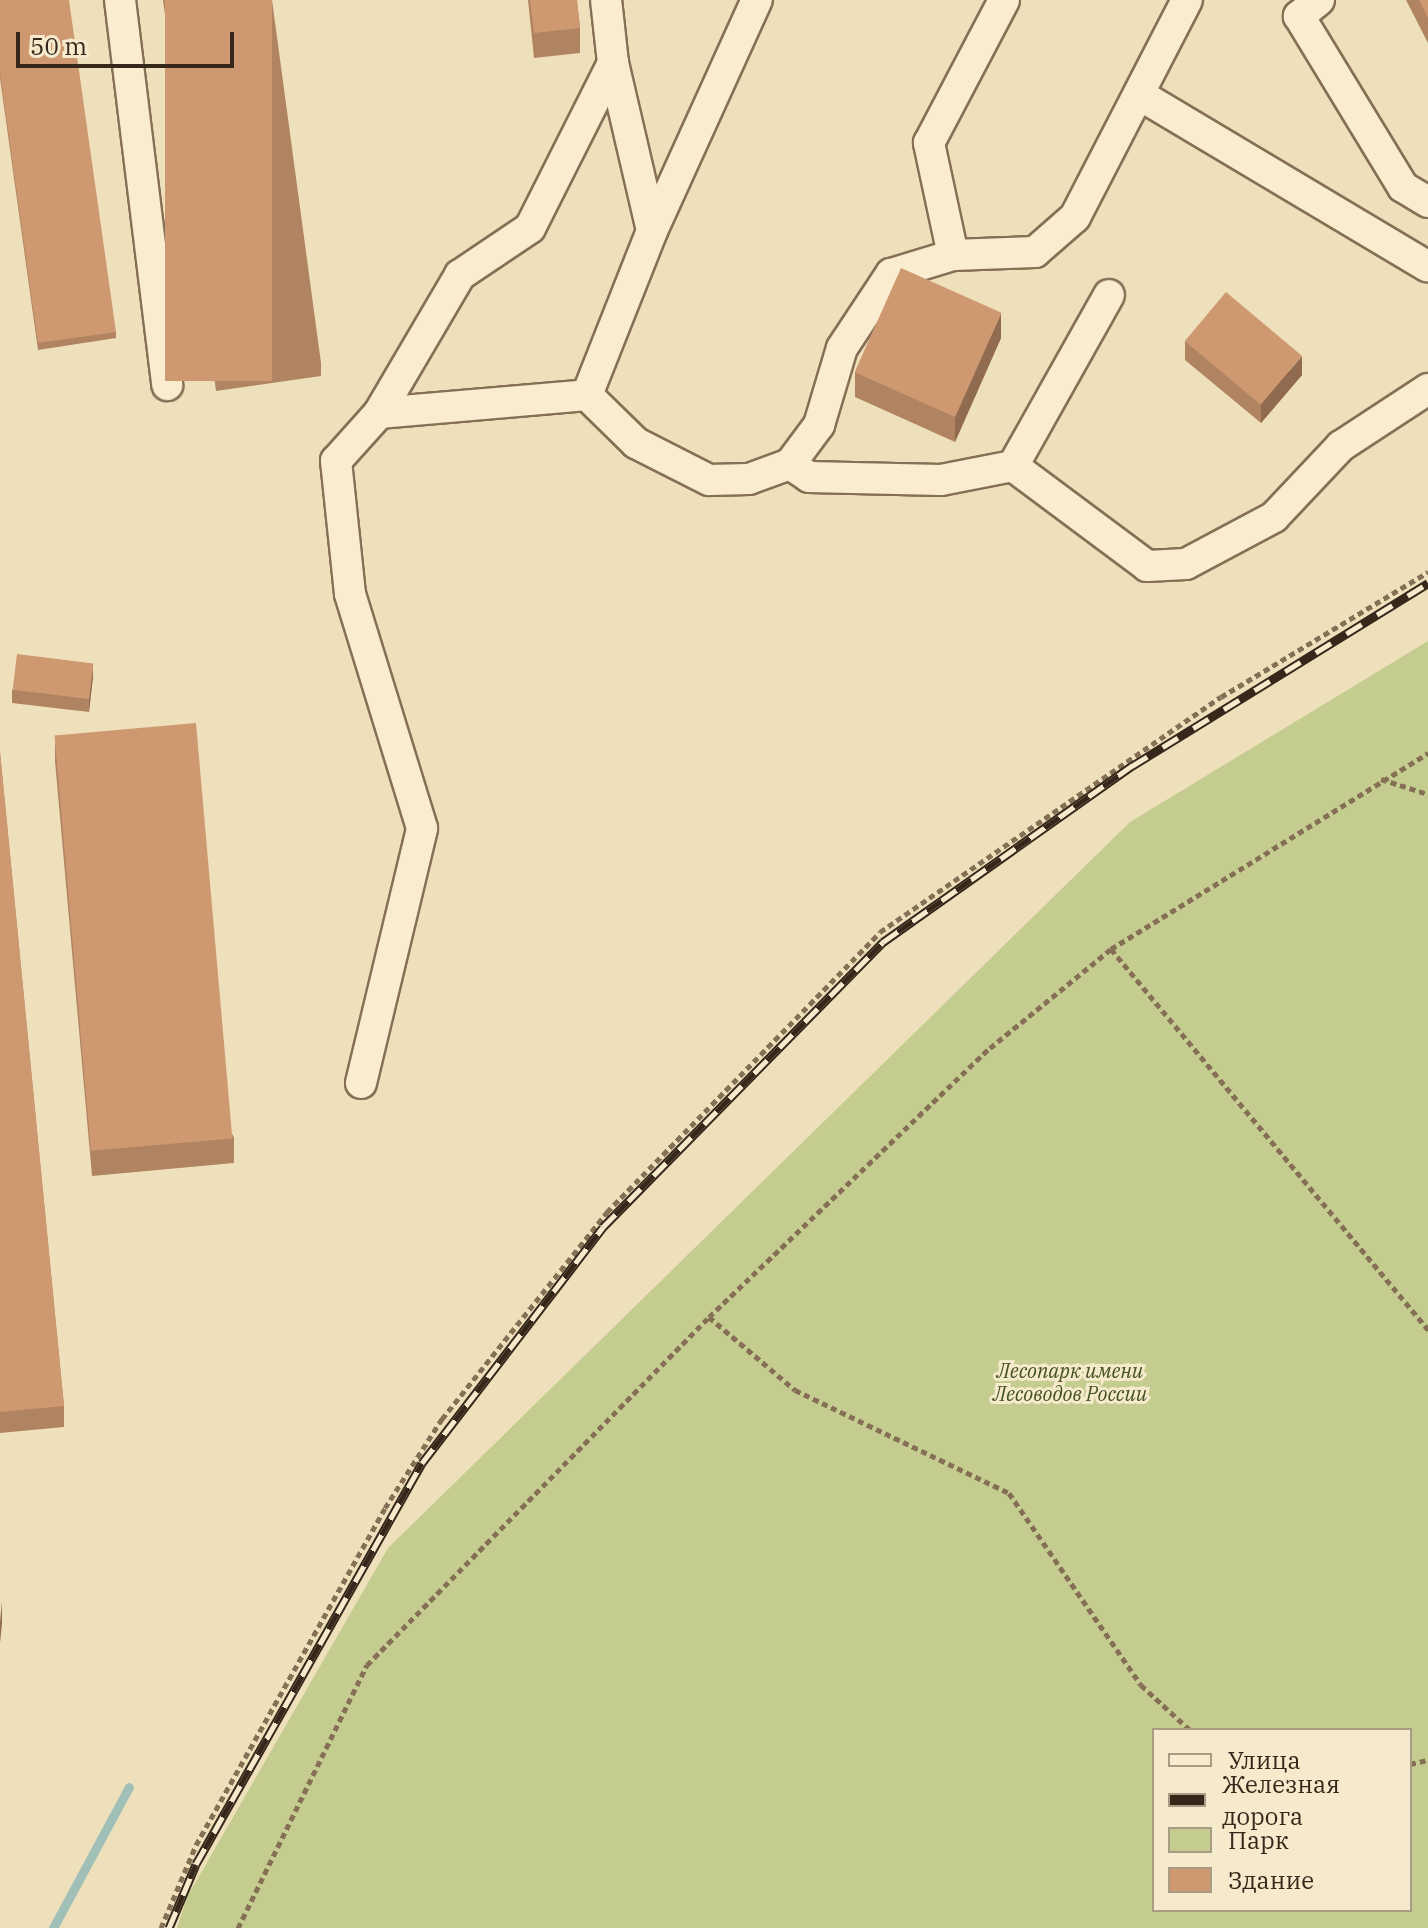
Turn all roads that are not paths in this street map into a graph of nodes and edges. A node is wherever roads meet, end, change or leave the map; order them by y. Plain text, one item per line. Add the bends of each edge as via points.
1 (120, 0) edge
2 (606, 0) edge
3 (757, 0) edge
4 (1004, 0) edge
5 (1187, 0) edge
6 (1319, 0) edge
7 (613, 63) junction
8 (1140, 95) junction
9 (1428, 202) edge
10 (652, 231) junction
11 (953, 255) junction
12 (1428, 267) edge
13 (1109, 295) dead end
14 (167, 385) dead end
15 (1428, 389) edge
16 (587, 395) junction
17 (379, 413) junction
18 (790, 464) junction
19 (1013, 466) junction
20 (361, 1083) dead end

1 - 14 lane
2 - 7 lane
3 - 10 lane
4 - 11 lane via 929,143
5 - 8 lane
6 - 9 lane via 1299,16 1403,187
7 - 10 lane
7 - 17 lane via 530,228 460,275
8 - 11 lane via 1075,217 1035,252
8 - 12 lane
10 - 16 lane
11 - 18 lane via 891,274 842,348 819,425
13 - 19 lane
15 - 19 lane via 1341,446 1274,517 1186,564 1147,566
16 - 17 lane
16 - 18 lane via 636,443 709,480 749,479
17 - 20 lane via 336,461 350,594 422,828
18 - 19 lane via 809,477 941,480

